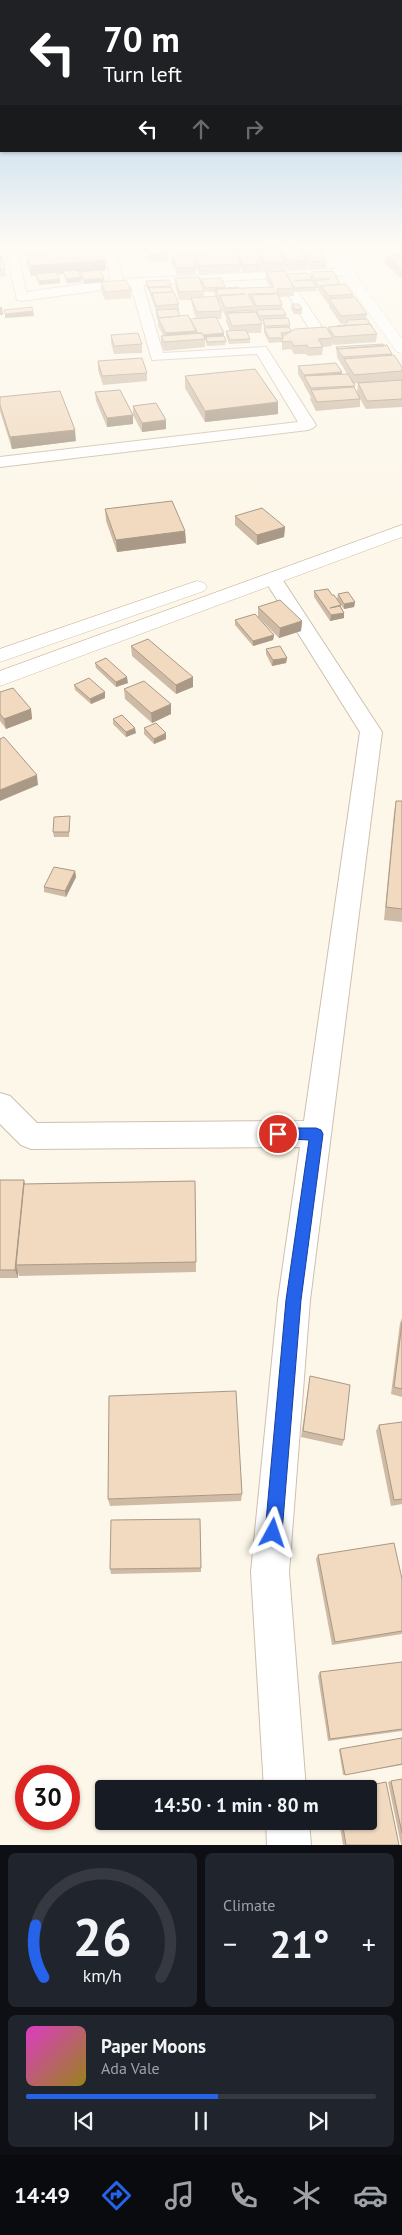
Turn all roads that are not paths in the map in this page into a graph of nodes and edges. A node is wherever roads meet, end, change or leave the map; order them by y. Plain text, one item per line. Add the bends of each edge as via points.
1 (149, 330) edge
2 (391, 330) edge
3 (402, 349) edge
4 (0, 462) edge
5 (402, 515) edge
6 (402, 530) edge
7 (274, 579) junction
8 (0, 656) edge
9 (0, 680) edge
10 (0, 1105) edge
11 (316, 1134) junction
12 (284, 1780) edge
13 (288, 1830) edge
14 (289, 1845) edge

1 - 4 street via 156,357 261,350 308,425
2 - 3 main road
5 - 8 main road
6 - 7 main road
7 - 9 main road
7 - 11 street via 371,732
10 - 11 street via 30,1136
11 - 12 street via 294,1300 270,1572
13 - 14 street

